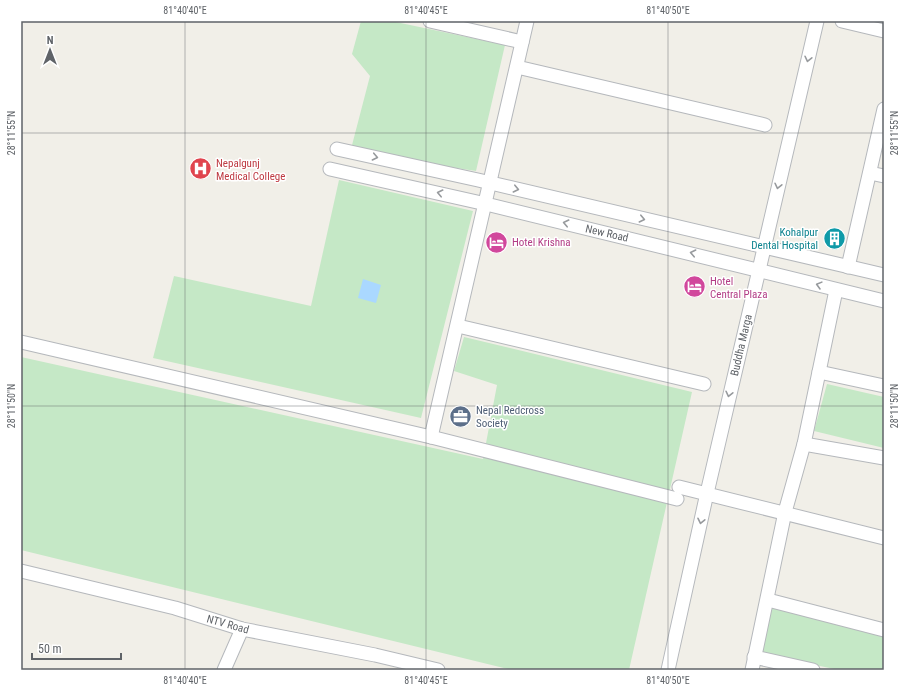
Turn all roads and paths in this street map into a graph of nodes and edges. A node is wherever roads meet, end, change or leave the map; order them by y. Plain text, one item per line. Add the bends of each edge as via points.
1 (430, 21) edge
2 (527, 21) edge
3 (816, 21) edge
4 (842, 21) edge
5 (884, 31) edge
6 (522, 42) junction
7 (517, 67) junction
8 (883, 115) edge
9 (765, 125) dead end
10 (337, 149) dead end
11 (330, 169) dead end
12 (870, 173) junction
13 (884, 176) edge
14 (490, 183) junction
15 (486, 204) junction
16 (764, 247) junction
17 (848, 266) junction
18 (758, 269) junction
19 (884, 275) edge
20 (836, 290) junction
21 (884, 301) edge
22 (458, 326) junction
23 (21, 342) edge
24 (819, 372) junction
25 (704, 384) dead end
26 (884, 386) edge
27 (431, 437) junction
28 (804, 444) junction
29 (884, 458) edge
30 (707, 493) junction
31 (785, 512) junction
32 (884, 538) edge
33 (21, 571) edge
34 (768, 600) junction
35 (242, 629) junction
36 (884, 630) edge
37 (753, 664) edge
38 (224, 670) edge
39 (438, 670) edge
40 (668, 670) edge
41 (813, 670) edge

1 - 6 street
2 - 6 street
3 -> 16 street, Buddha Marga
4 - 5 street
6 - 7 street
7 - 9 street
7 - 14 street
8 - 12 street
10 -> 14 street, New Road
15 -> 11 street, New Road
12 - 13 street
12 - 17 street
14 - 15 street
14 -> 16 street, New Road
18 -> 15 street, New Road
15 - 22 street
16 - 17 street, New Road
16 - 18 street, Buddha Marga
17 - 19 street, New Road
20 -> 18 street, New Road
18 -> 30 street, Buddha Marga
20 - 21 street, New Road
20 - 24 street
22 - 25 street
22 - 27 street
23 - 27 street
24 - 26 street
24 - 28 street
27 - 30 street via 678,493
28 - 29 street
28 - 31 street
30 - 31 street
30 -> 40 street, Buddha Marga
31 - 32 street
31 - 34 street
33 - 35 street, NTV Road via 175,608
34 - 36 street
34 - 37 street
35 - 38 street
35 - 39 street, NTV Road via 375,654
37 - 41 street

